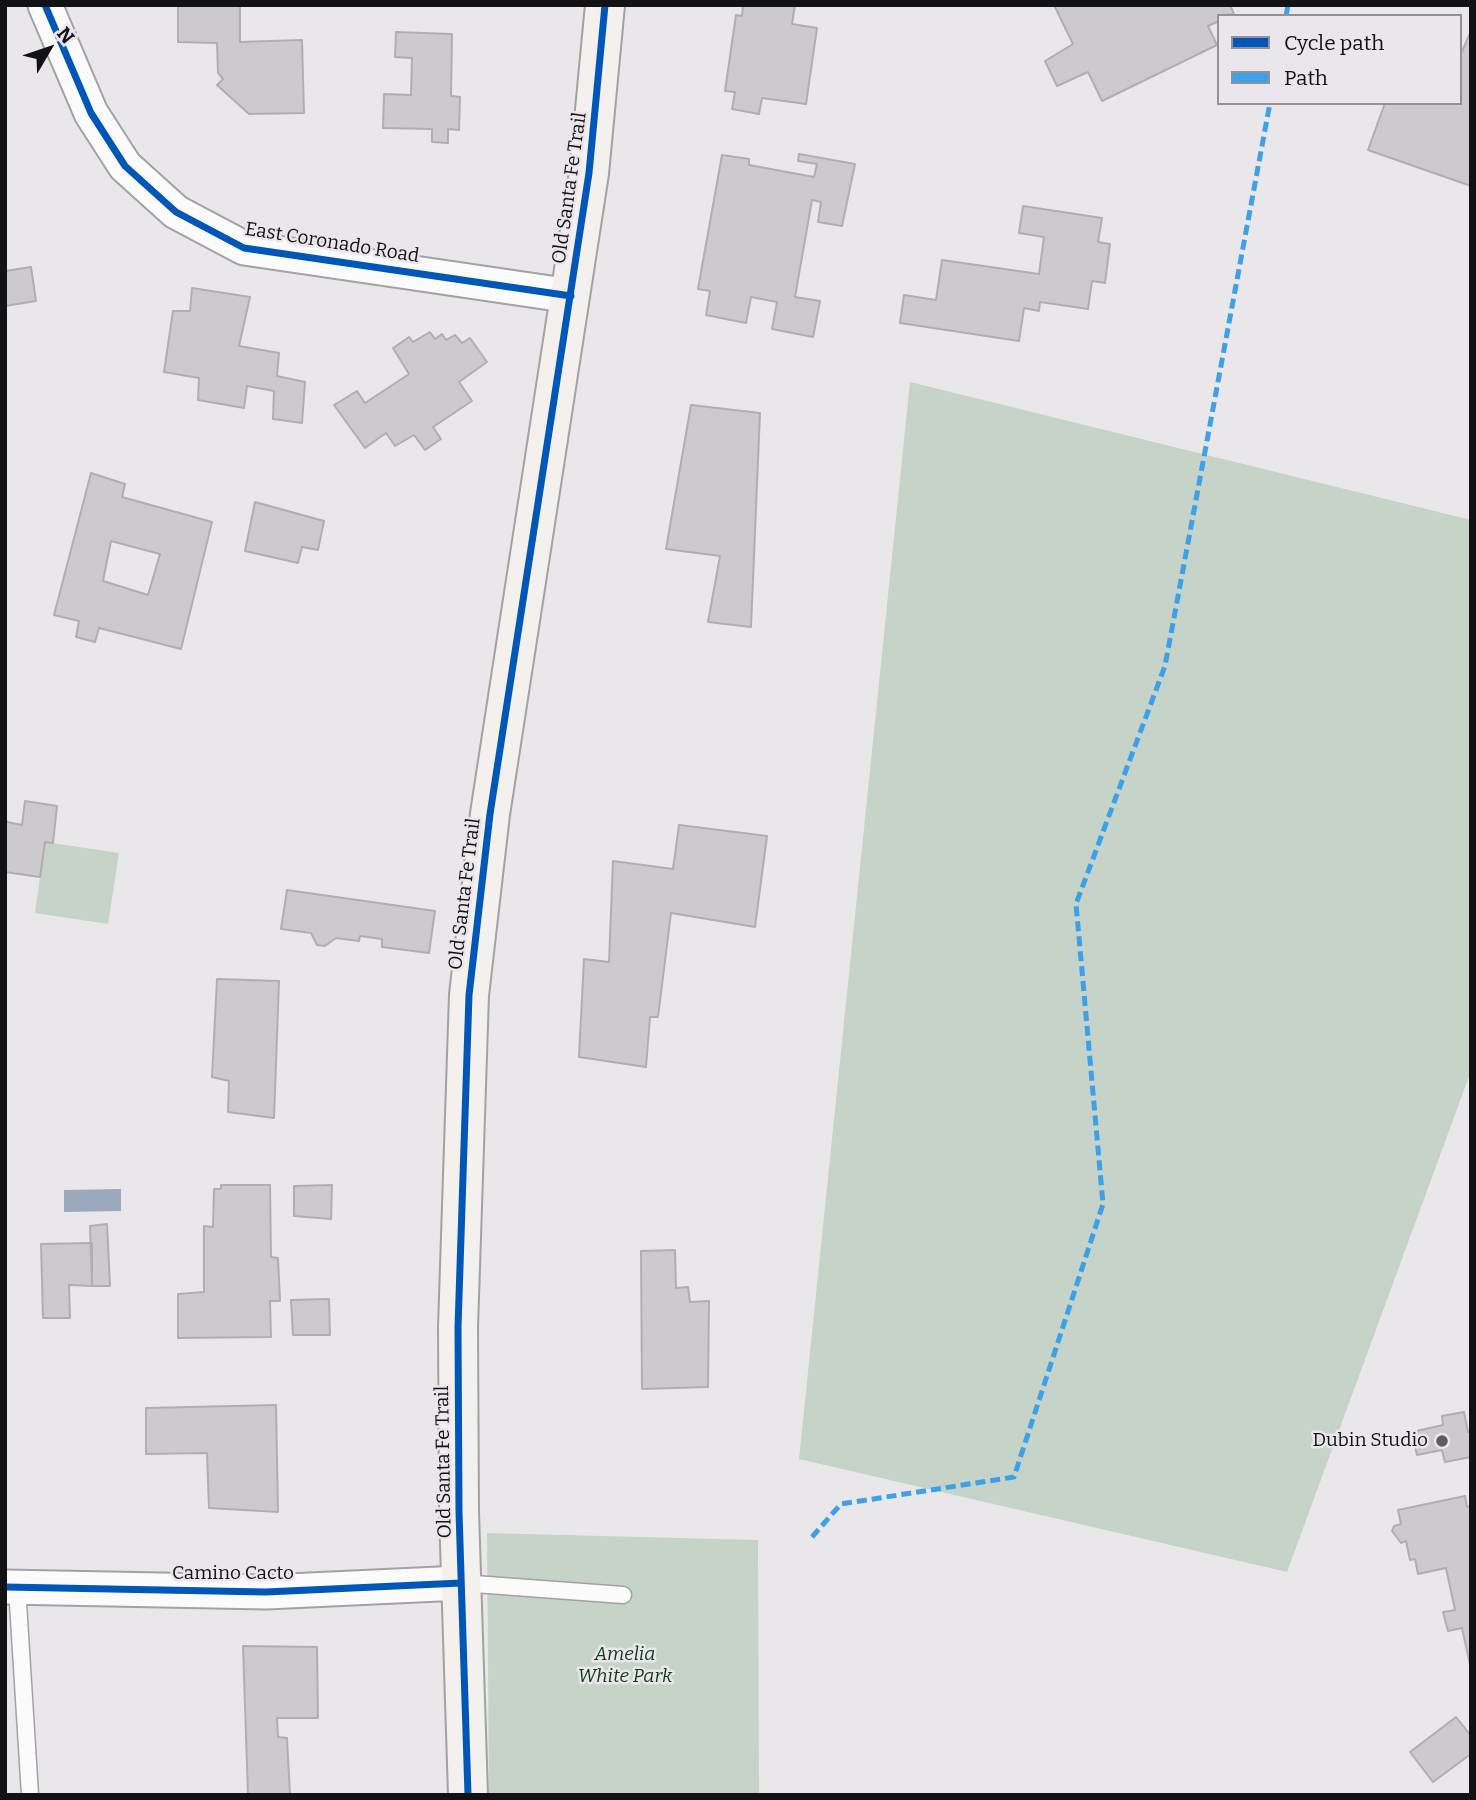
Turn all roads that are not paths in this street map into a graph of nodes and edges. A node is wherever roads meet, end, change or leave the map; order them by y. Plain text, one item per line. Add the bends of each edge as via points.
1 (45, 5) edge
2 (605, 5) edge
3 (571, 296) junction
4 (461, 1583) junction
5 (11, 1587) edge
6 (623, 1595) dead end
7 (30, 1795) edge
8 (468, 1795) edge

1 - 3 street, East Coronado Road via 91,113 111,145 125,166 176,212 244,248
2 - 3 street, Old Santa Fe Trail via 589,173
3 - 4 street, Old Santa Fe Trail via 490,814 469,995 458,1327
4 - 5 street, Camino Cacto via 266,1592
4 - 6 lane
4 - 8 street, Old Santa Fe Trail
5 - 7 lane

